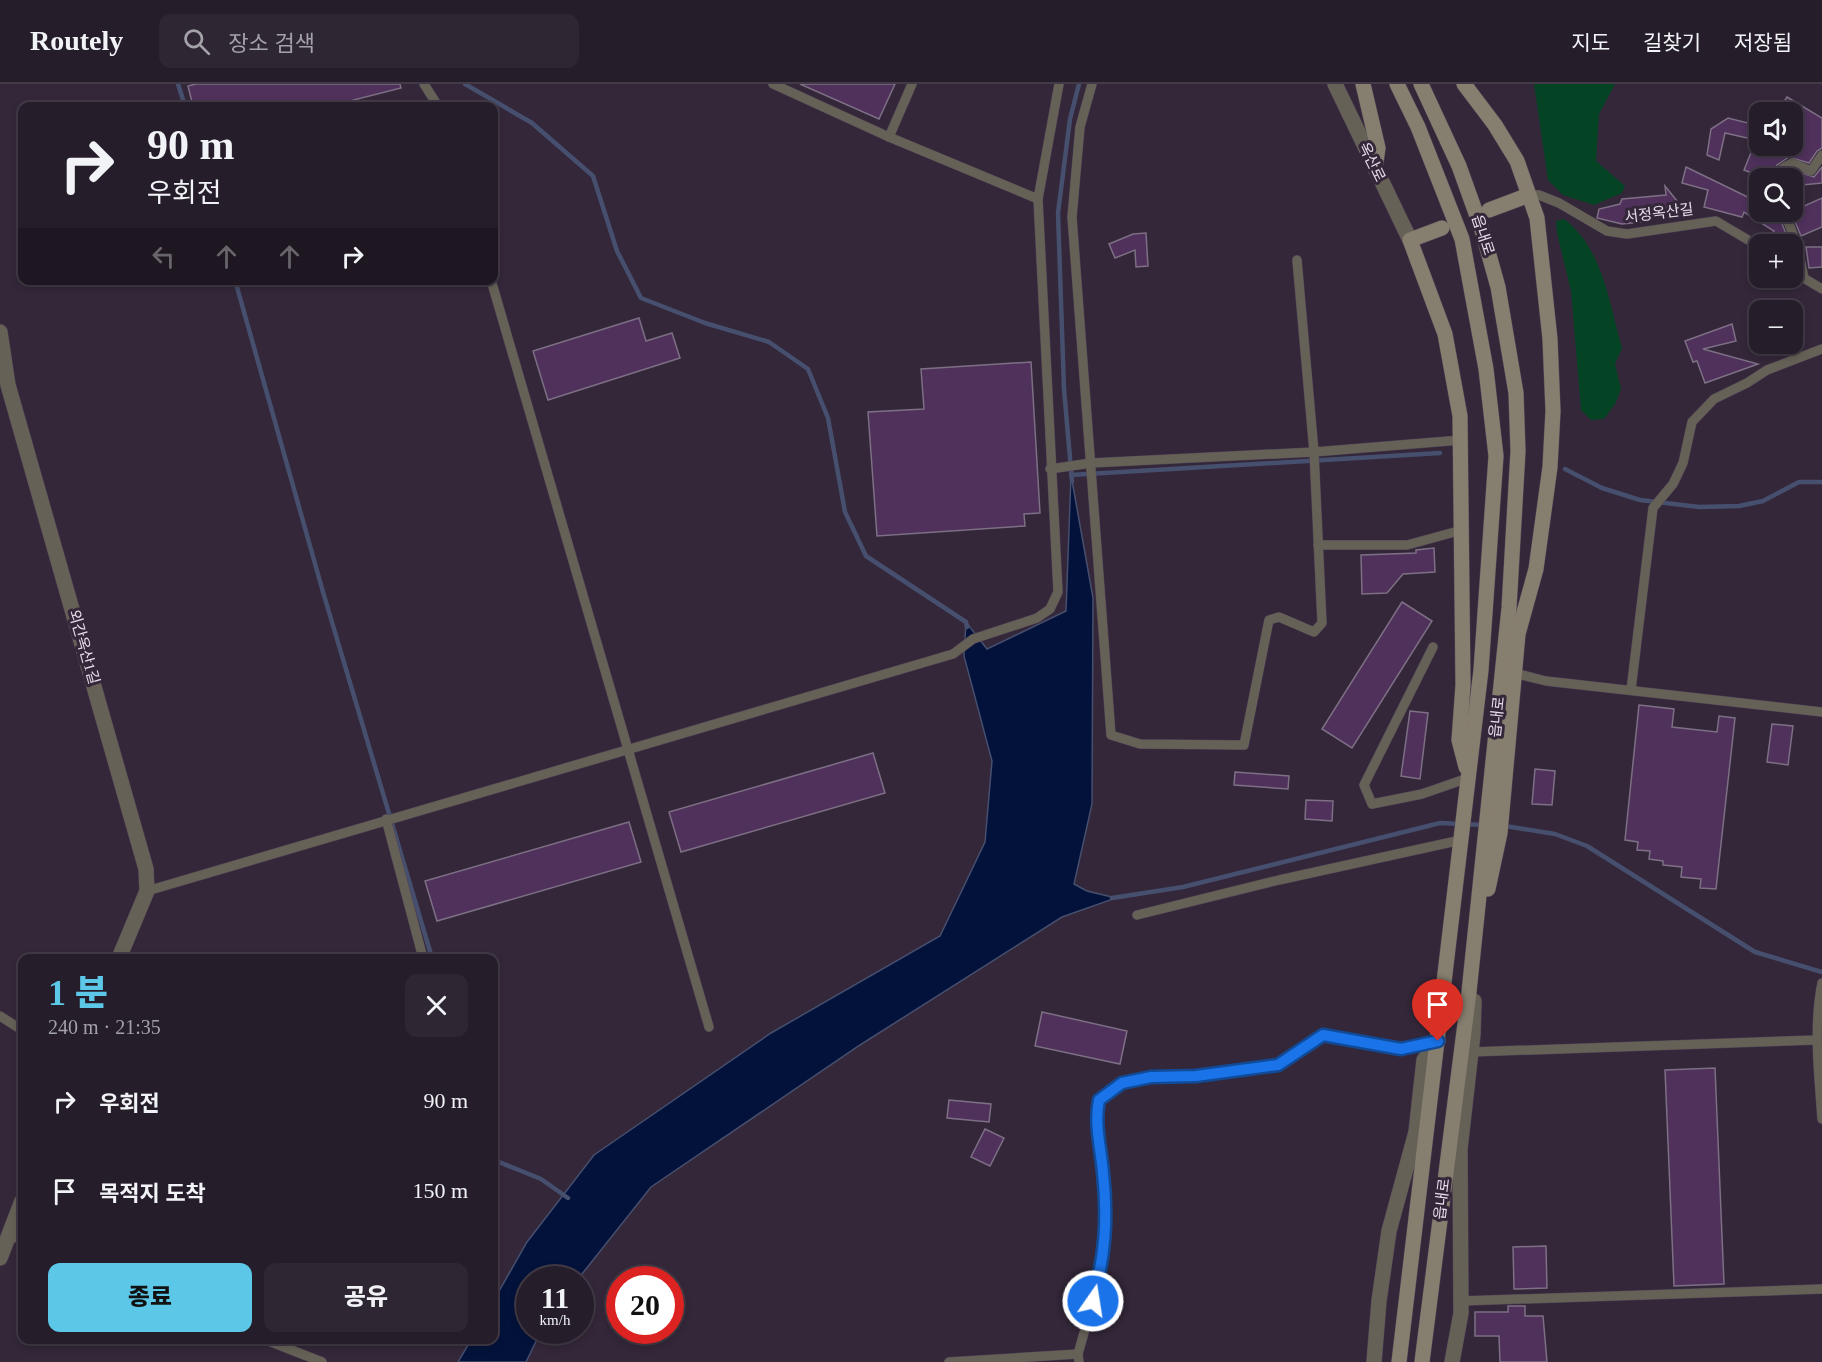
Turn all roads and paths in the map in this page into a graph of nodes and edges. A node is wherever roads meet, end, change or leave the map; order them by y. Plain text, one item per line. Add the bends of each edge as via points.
1 (424, 84) edge
2 (773, 84) edge
3 (912, 84) edge
4 (1059, 84) edge
5 (1092, 84) edge
6 (1335, 84) edge
7 (1363, 84) edge
8 (1397, 84) edge
9 (1421, 84) edge
10 (1464, 84) edge
11 (435, 102) edge
12 (889, 137) junction
13 (1822, 155) edge
14 (1783, 168) edge
15 (1376, 169) junction
16 (1529, 195) junction
17 (1038, 199) junction
18 (1489, 210) dead end
19 (1442, 228) dead end
20 (1410, 240) junction
21 (1749, 240) edge
22 (1297, 260) dead end
23 (1803, 278) edge
24 (492, 285) edge
25 (1822, 289) edge
26 (0, 332) edge
27 (1822, 349) edge
28 (1461, 440) junction
29 (1314, 452) junction
30 (1091, 463) junction
31 (1050, 469) junction
32 (1462, 530) junction
33 (1318, 544) junction
34 (1433, 647) dead end
35 (1514, 673) junction
36 (1631, 690) junction
37 (1822, 712) edge
38 (629, 748) junction
39 (1468, 778) junction
40 (386, 819) junction
41 (1461, 837) junction
42 (147, 891) junction
43 (1137, 915) dead end
44 (121, 954) edge
45 (422, 954) edge
46 (1472, 963) junction
47 (1822, 985) edge
48 (0, 1016) edge
49 (18, 1027) edge
50 (709, 1027) dead end
51 (1817, 1040) junction
52 (1438, 1041) junction
53 (1471, 1052) junction
54 (1822, 1119) edge
55 (16, 1237) edge
56 (0, 1258) edge
57 (1822, 1289) edge
58 (1461, 1301) junction
59 (276, 1344) edge
60 (1079, 1358) edge
61 (322, 1362) edge
62 (949, 1362) edge
63 (1374, 1362) edge
64 (1399, 1362) edge
65 (1422, 1362) edge
66 (1452, 1362) edge

1 - 11 lane
2 - 12 lane
3 - 12 lane
4 - 17 lane
5 - 30 lane via 1080,127 1072,217
6 - 15 street, 옥산로
7 - 15 street via 1378,148
8 - 39 street, 읍내로 via 1462,239 1486,369 1496,456 1481,670
9 - 46 street, 읍내로 via 1459,166 1482,231 1498,287 1516,393 1514,534
10 - 16 street via 1517,161
12 - 17 lane
13 - 14 lane via 1811,171 1792,163
15 - 20 street, 옥산로
16 - 18 street
16 - 21 lane, 서정옥산길 via 1559,203 1607,231 1627,234 1716,221
16 - 35 street via 1537,218 1545,278 1553,411 1550,467 1536,569 1518,634
17 - 31 lane
19 - 20 street
20 - 28 street via 1445,334
22 - 29 lane
23 - 25 lane
24 - 38 lane
26 - 42 street, 외간옥산1길 via 8,385 143,857
27 - 36 lane via 1767,370 1714,399 1692,422 1683,464 1673,484 1653,508
28 - 29 lane
28 - 32 street
29 - 30 lane
29 - 33 lane
30 - 31 lane
30 - 33 lane via 1111,735 1140,744 1244,746 1269,620 1280,617 1314,632 1322,623
31 - 38 lane via 1058,592 1044,613 973,639 953,654
32 - 33 lane via 1407,545
32 - 39 street via 1459,740
34 - 39 lane via 1364,785 1372,804 1422,794
35 - 36 lane via 1546,681
35 - 46 street via 1500,832
36 - 37 lane
38 - 40 lane
38 - 50 lane
39 - 41 street, 읍내로
40 - 42 lane
40 - 45 lane
41 - 43 lane
41 - 52 street, 읍내로
42 - 44 street, 외간옥산1길
46 - 53 street
46 - 65 street, 읍내로
47 - 51 lane
48 - 49 lane
51 - 53 lane
51 - 54 lane
52 - 60 lane via 1401,1049 1323,1035 1278,1065 1196,1076 1151,1077 1122,1083 1099,1100 1096,1117 1107,1231
52 - 63 street via 1424,1059 1416,1132 1389,1232 1378,1301
52 - 64 street, 읍내로
53 - 58 street via 1460,1149
55 - 56 street
57 - 58 lane
58 - 66 street
59 - 61 lane
60 - 62 lane

